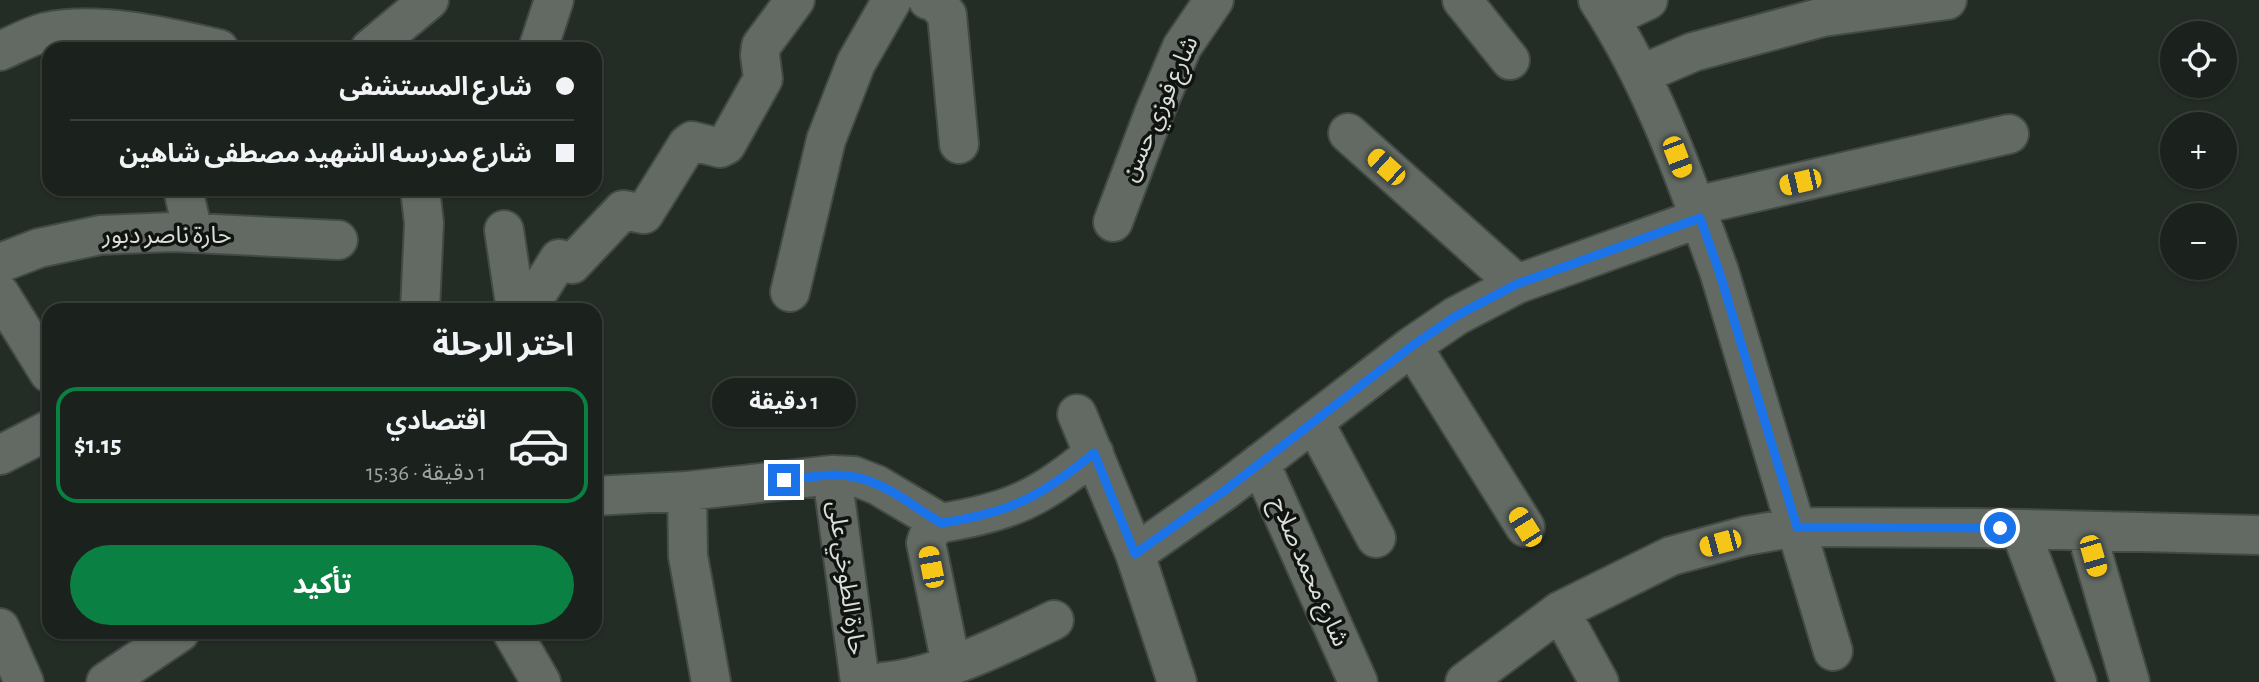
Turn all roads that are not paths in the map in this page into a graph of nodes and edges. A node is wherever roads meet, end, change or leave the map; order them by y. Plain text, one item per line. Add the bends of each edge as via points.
1 (429, 0) edge
2 (554, 0) edge
3 (795, 0) edge
4 (892, 0) edge
5 (928, 0) edge
6 (1214, 0) edge
7 (1462, 0) edge
8 (1648, 0) edge
9 (1947, 0) edge
10 (1604, 9) edge
11 (188, 42) edge
12 (378, 42) edge
13 (540, 42) edge
14 (0, 51) edge
15 (1510, 60) dead end
16 (1642, 74) junction
17 (1348, 133) dead end
18 (2009, 134) dead end
19 (959, 144) dead end
20 (184, 196) edge
21 (421, 196) edge
22 (1698, 212) junction
23 (1113, 222) dead end
24 (504, 230) dead end
25 (192, 233) junction
26 (338, 240) dead end
27 (0, 263) edge
28 (1517, 284) junction
29 (790, 292) dead end
30 (0, 294) edge
31 (420, 303) edge
32 (515, 303) edge
33 (531, 303) edge
34 (13, 342) edge
35 (1412, 346) junction
36 (42, 364) edge
37 (1077, 414) dead end
38 (1314, 422) junction
39 (42, 434) edge
40 (1094, 453) junction
41 (0, 455) edge
42 (1260, 463) junction
43 (832, 475) junction
44 (687, 491) junction
45 (602, 496) edge
46 (941, 523) junction
47 (1525, 527) dead end
48 (1797, 527) junction
49 (2020, 529) junction
50 (2086, 531) junction
51 (2259, 535) edge
52 (1376, 538) dead end
53 (1135, 554) junction
54 (1560, 611) junction
55 (1054, 620) dead end
56 (0, 628) edge
57 (170, 639) edge
58 (516, 639) edge
59 (1833, 651) dead end
60 (951, 664) junction
61 (24, 682) edge
62 (106, 682) edge
63 (541, 682) edge
64 (711, 682) edge
65 (860, 682) edge
66 (883, 682) edge
67 (1177, 682) edge
68 (1358, 682) edge
69 (1465, 682) edge
70 (1599, 682) edge
71 (2077, 682) edge
72 (2130, 682) edge

1 - 12 street
2 - 13 street
3 - 33 street via 761,46 763,79 726,145 720,148 692,141 687,145 644,214 623,210 572,264 559,259
4 - 29 street via 856,63 826,139
5 - 19 street via 935,1 947,15
6 - 23 street, شارع فوزي حسن via 1182,47
7 - 15 street
8 - 10 street
9 - 16 street via 1823,17 1693,52
10 - 16 street
11 - 14 street via 144,32 78,29 45,32
16 - 22 street
17 - 28 street
18 - 22 street
20 - 25 street
21 - 31 street
22 - 28 street
22 - 48 street
24 - 32 street
25 - 26 street, حارة ناصر دبور
25 - 27 street, حارة ناصر دبور via 100,235 40,248
28 - 35 street
30 - 34 street
34 - 36 street
35 - 38 street
35 - 47 street
37 - 40 street
38 - 42 street
38 - 52 street
39 - 41 street
40 - 46 street via 1060,481 1023,502 983,517
40 - 53 street
42 - 53 street
42 - 68 street, شارع محمد صلاح
43 - 44 street
43 - 46 street via 854,476 877,485
43 - 65 street, حارة الطوخي على
44 - 45 street
44 - 64 street via 688,555
46 - 60 street via 930,531 926,543
48 - 49 street
48 - 54 street via 1671,556
48 - 59 street
49 - 50 street
49 - 71 street
50 - 51 street
50 - 72 street
53 - 67 street
54 - 69 street
54 - 70 street
55 - 60 street
56 - 61 street
57 - 62 street
58 - 63 street
60 - 66 street

